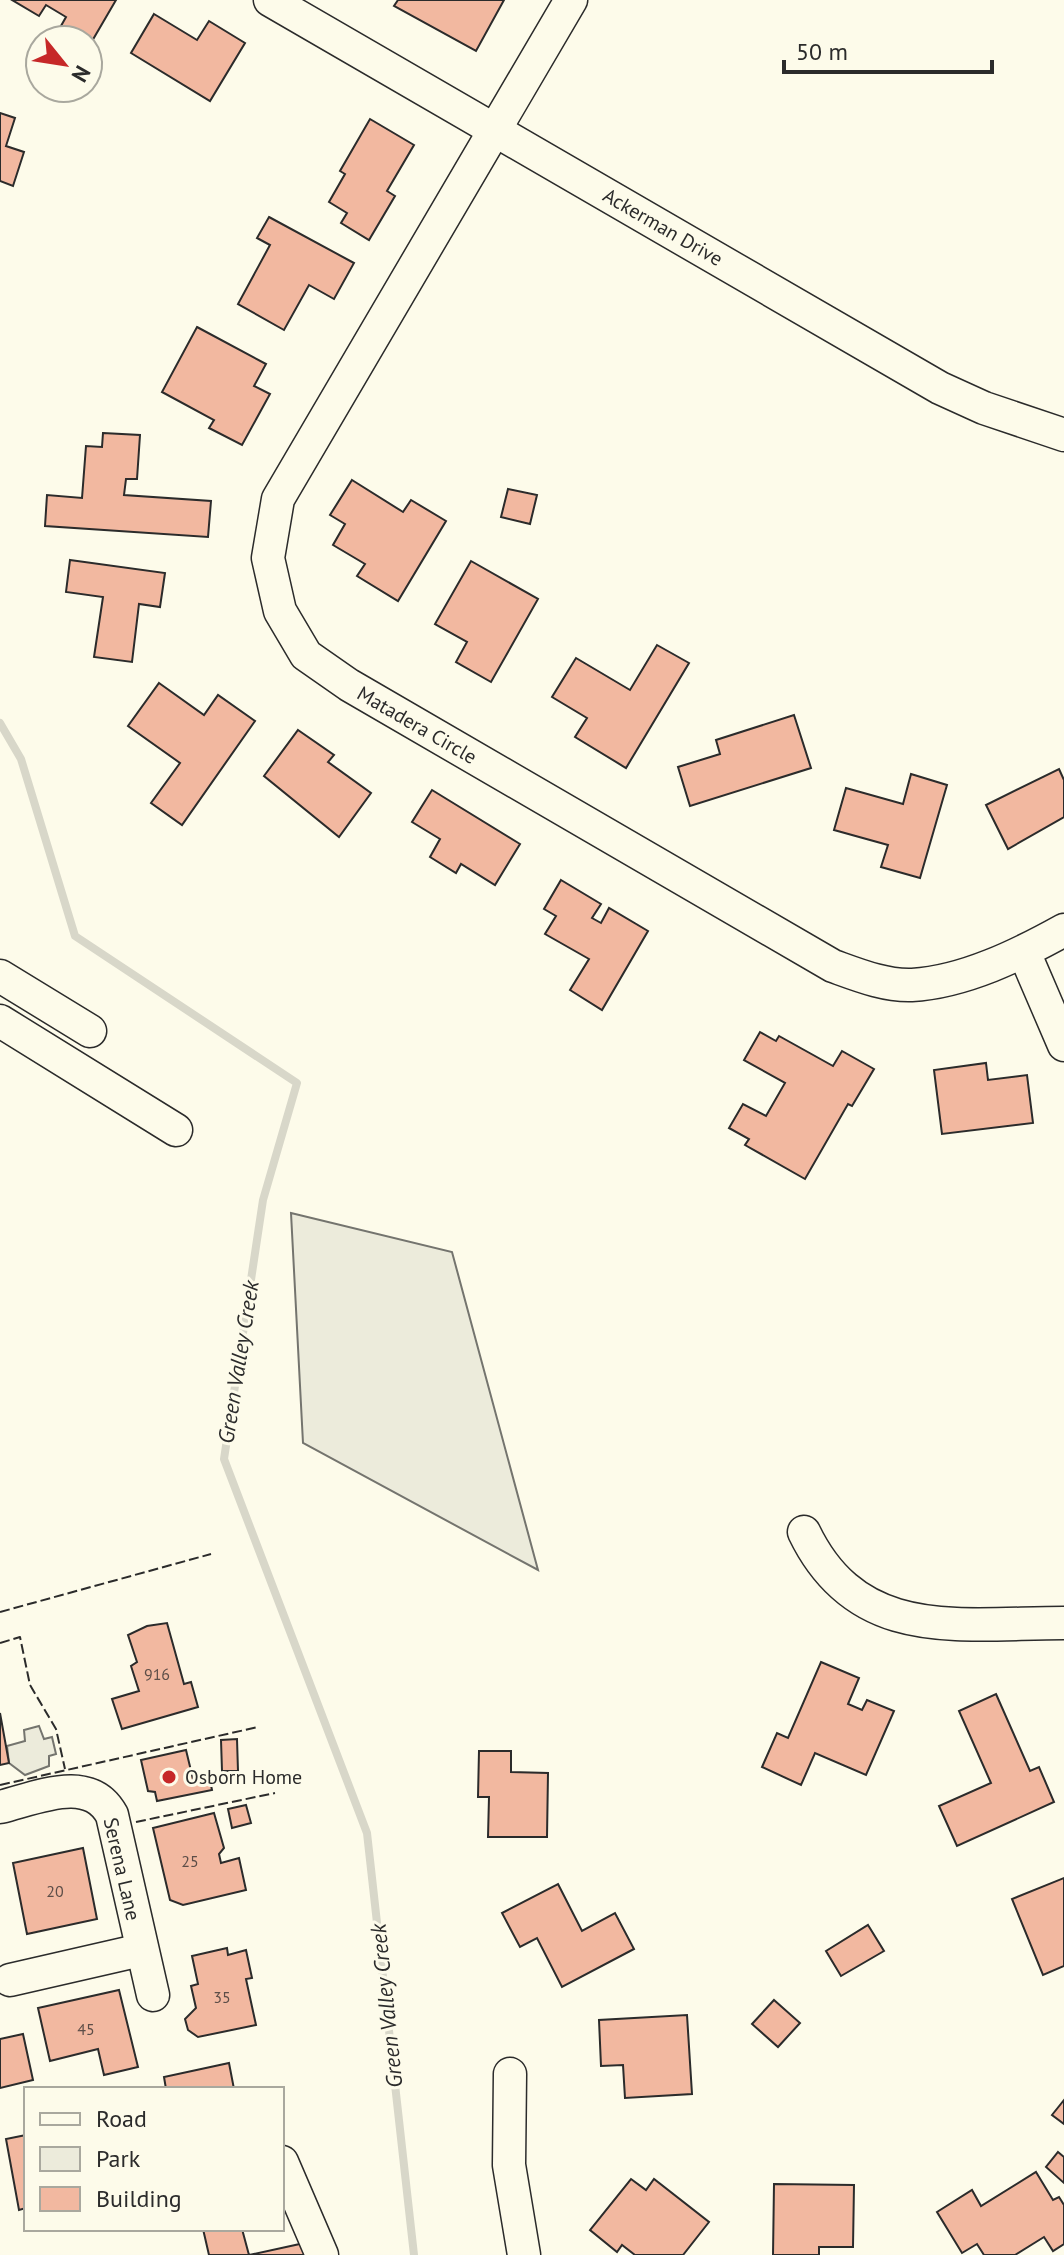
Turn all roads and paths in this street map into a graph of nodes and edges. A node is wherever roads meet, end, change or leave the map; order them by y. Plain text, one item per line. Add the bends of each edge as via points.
1 (270, 0) edge
2 (571, 0) edge
3 (497, 130) junction
4 (1064, 435) edge
5 (1064, 930) edge
6 (1024, 952) junction
7 (0, 976) edge
8 (0, 1021) edge
9 (90, 1031) dead end
10 (1064, 1045) edge
11 (176, 1130) dead end
12 (804, 1532) dead end
13 (1064, 1622) edge
14 (0, 1807) edge
15 (141, 1950) junction
16 (10, 1980) dead end
17 (153, 1995) dead end
18 (510, 2074) dead end
19 (284, 2167) edge
20 (322, 2255) edge
21 (524, 2255) edge

1 - 3 street, Ackerman Drive
2 - 3 street, Matadera Circle
3 - 4 street, Ackerman Drive via 940,388
3 - 6 street, Matadera Circle via 278,499 268,558 280,611 306,655 833,966 873,980 910,985 944,980
5 - 6 street, Matadera Circle
6 - 10 street
7 - 9 street
8 - 11 street
12 - 13 street via 819,1563 859,1600 881,1611 935,1623
14 - 15 street, Serena Lane via 76,1790 101,1799 112,1815
15 - 16 street
15 - 17 street, Serena Lane
18 - 21 street via 509,2165
19 - 20 street

